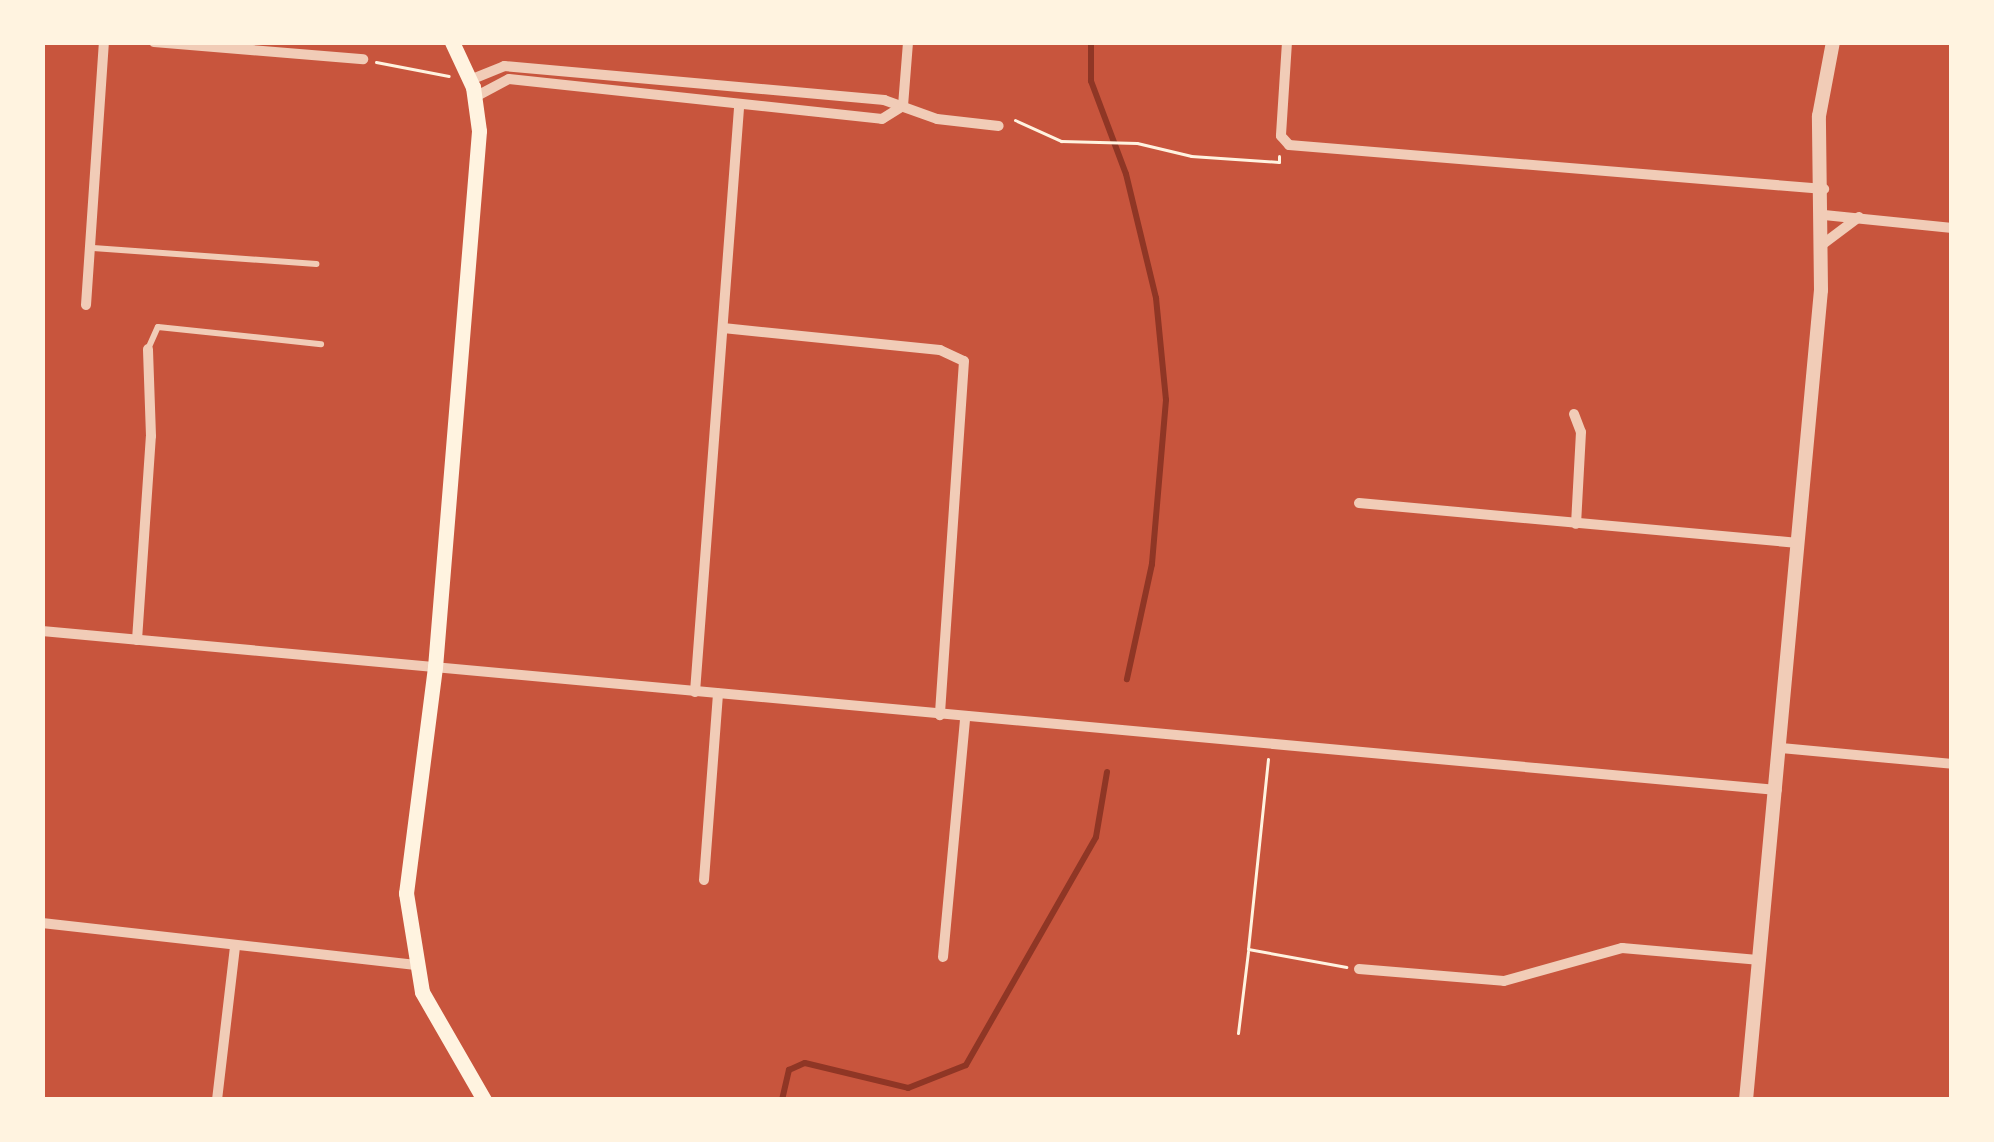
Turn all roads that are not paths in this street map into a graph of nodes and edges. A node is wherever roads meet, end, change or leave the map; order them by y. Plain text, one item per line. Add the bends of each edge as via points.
1 (104, 42) edge
2 (154, 42) edge
3 (452, 42) edge
4 (908, 42) edge
5 (1287, 42) edge
6 (1833, 42) edge
7 (363, 59) road end
8 (473, 88) junction
9 (903, 106) junction
10 (739, 108) junction
11 (999, 127) road end
12 (1824, 189) junction
13 (1824, 215) junction
14 (1859, 217) junction
15 (1952, 228) edge
16 (1823, 244) junction
17 (91, 248) junction
18 (316, 264) dead end
19 (86, 305) dead end
20 (723, 328) junction
21 (321, 344) dead end
22 (148, 349) joint
23 (1574, 414) dead end
24 (1358, 503) dead end
25 (1576, 524) junction
26 (1798, 543) junction
27 (42, 632) edge
28 (137, 640) junction
29 (435, 667) junction
30 (695, 692) junction
31 (718, 694) junction
32 (940, 715) junction
33 (965, 718) junction
34 (1781, 748) junction
35 (1952, 764) edge
36 (1777, 790) junction
37 (704, 880) dead end
38 (42, 923) edge
39 (235, 947) junction
40 (943, 957) dead end
41 (1760, 961) junction
42 (414, 965) junction
43 (1359, 969) road end
44 (217, 1100) edge
45 (484, 1100) edge
46 (1746, 1100) edge

1 - 17 street
2 - 7 street
3 - 8 main road
4 - 9 street
5 - 12 street via 1281,136 1289,145
6 - 12 street via 1819,116
8 - 9 street via 504,66
8 - 10 street via 509,80
8 - 29 main road via 477,163
9 - 10 street via 882,119
9 - 11 street
10 - 20 street
12 - 13 street
13 - 14 street
13 - 16 street
14 - 15 street
14 - 16 street
16 - 26 street
17 - 18 lane
17 - 19 street
20 - 30 street
20 - 32 street via 940,350 964,361
21 - 22 lane via 158,327
22 - 28 street via 151,436
23 - 25 street via 1581,432
24 - 25 street
25 - 26 street
26 - 34 street
27 - 28 street
28 - 29 street
29 - 30 street
29 - 42 main road via 406,892
30 - 31 street
31 - 32 street
31 - 37 street
32 - 33 street
33 - 36 street
33 - 40 street
34 - 35 street
34 - 36 street
36 - 41 street
38 - 39 street
39 - 42 street
39 - 44 street
41 - 43 street via 1622,948 1504,981
41 - 46 street
42 - 45 main road

